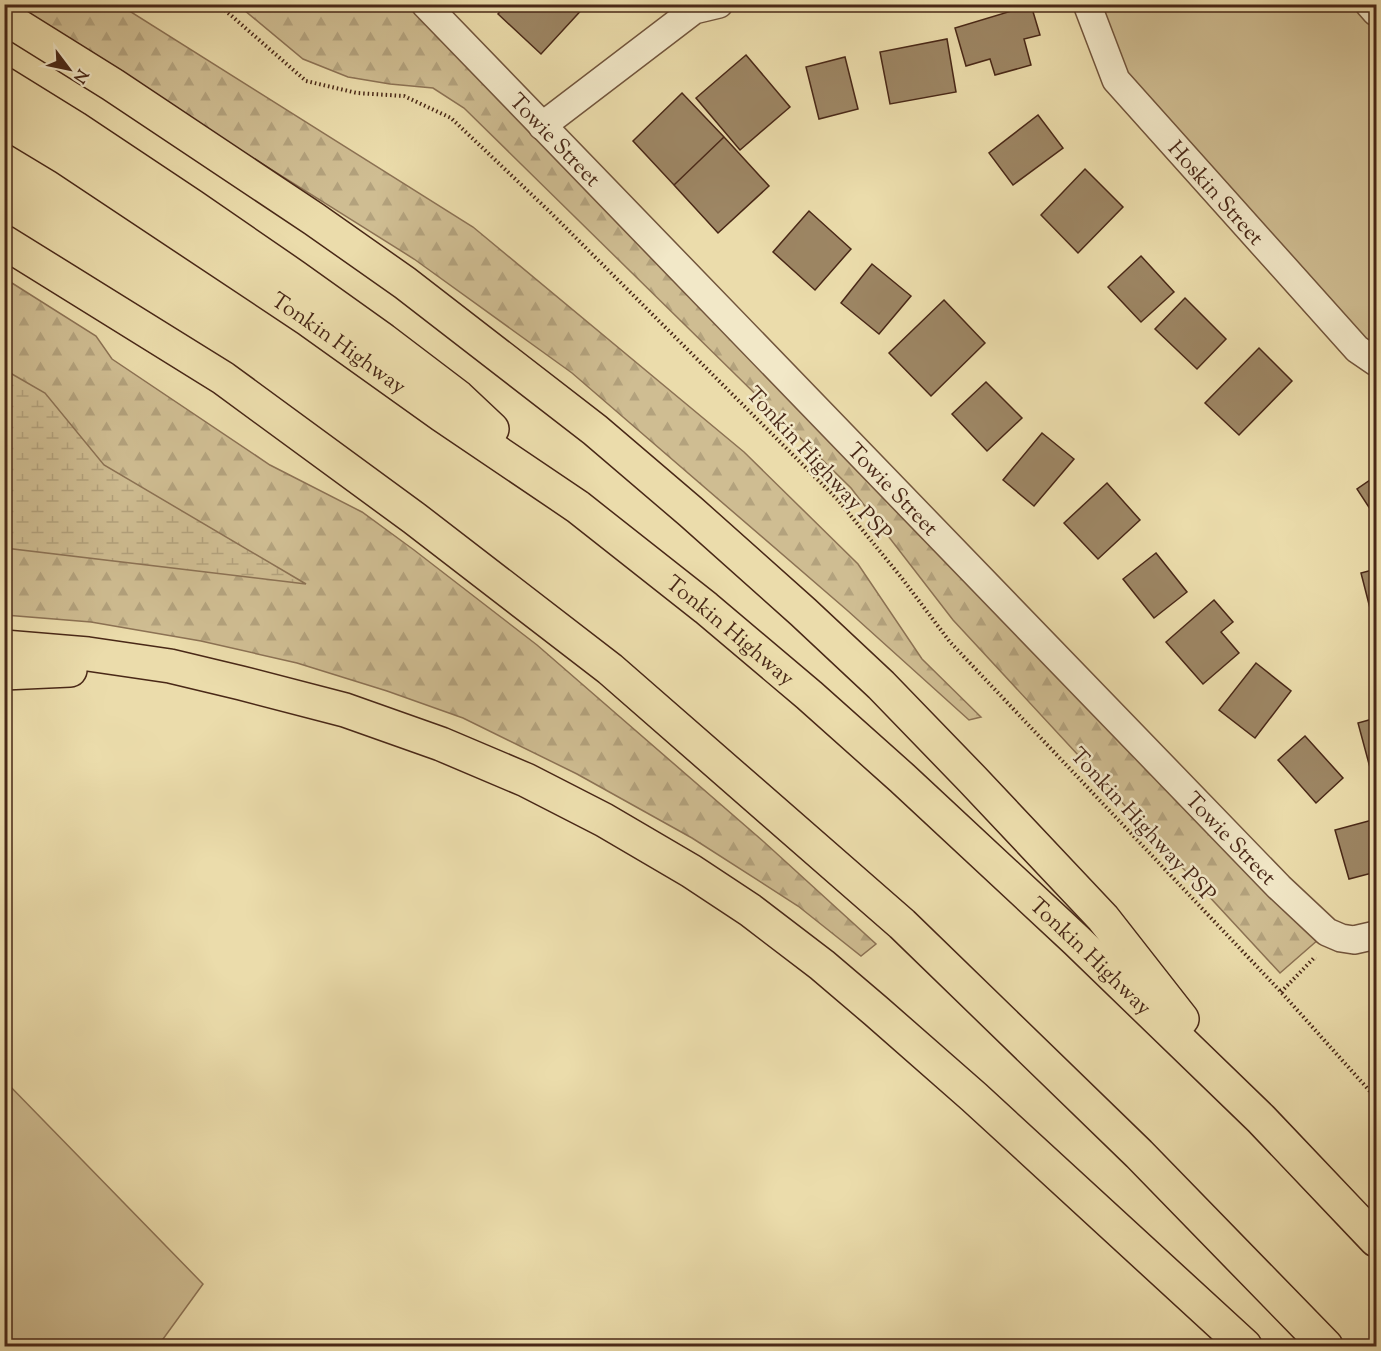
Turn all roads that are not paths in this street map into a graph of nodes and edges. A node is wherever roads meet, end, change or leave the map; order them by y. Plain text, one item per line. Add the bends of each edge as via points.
1 (425, 4) edge
2 (719, 4) edge
3 (1088, 4) edge
4 (1369, 4) edge
5 (1377, 12) edge
6 (4, 17) edge
7 (4, 84) edge
8 (4, 121) edge
9 (542, 126) junction
10 (4, 242) edge
11 (1377, 362) edge
12 (578, 507) junction
13 (4, 647) edge
14 (170, 666) junction
15 (4, 673) edge
16 (1377, 934) edge
17 (1261, 1119) junction
18 (1377, 1240) edge
19 (1245, 1347) edge
20 (1326, 1347) edge

1 - 9 street, Towie Street
2 - 9 street via 694,10
3 - 11 street, Hoskin Street via 1116,80 1357,349
4 - 5 street
6 - 17 highway via 122,91 405,282 595,430 691,512 881,685 980,787 1103,918
7 - 12 highway via 192,206 383,340 458,397
8 - 12 highway, Tonkin Highway via 309,320
9 - 16 street, Towie Street via 1279,887 1327,932 1354,940
10 - 20 highway via 223,378 610,669 902,924 1139,1154
12 - 17 highway, Tonkin Highway via 723,623 902,777
13 - 14 highway
14 - 15 highway
14 - 19 highway via 345,710 441,744 526,780 691,871 750,910 876,1011
17 - 18 highway, Tonkin Highway

